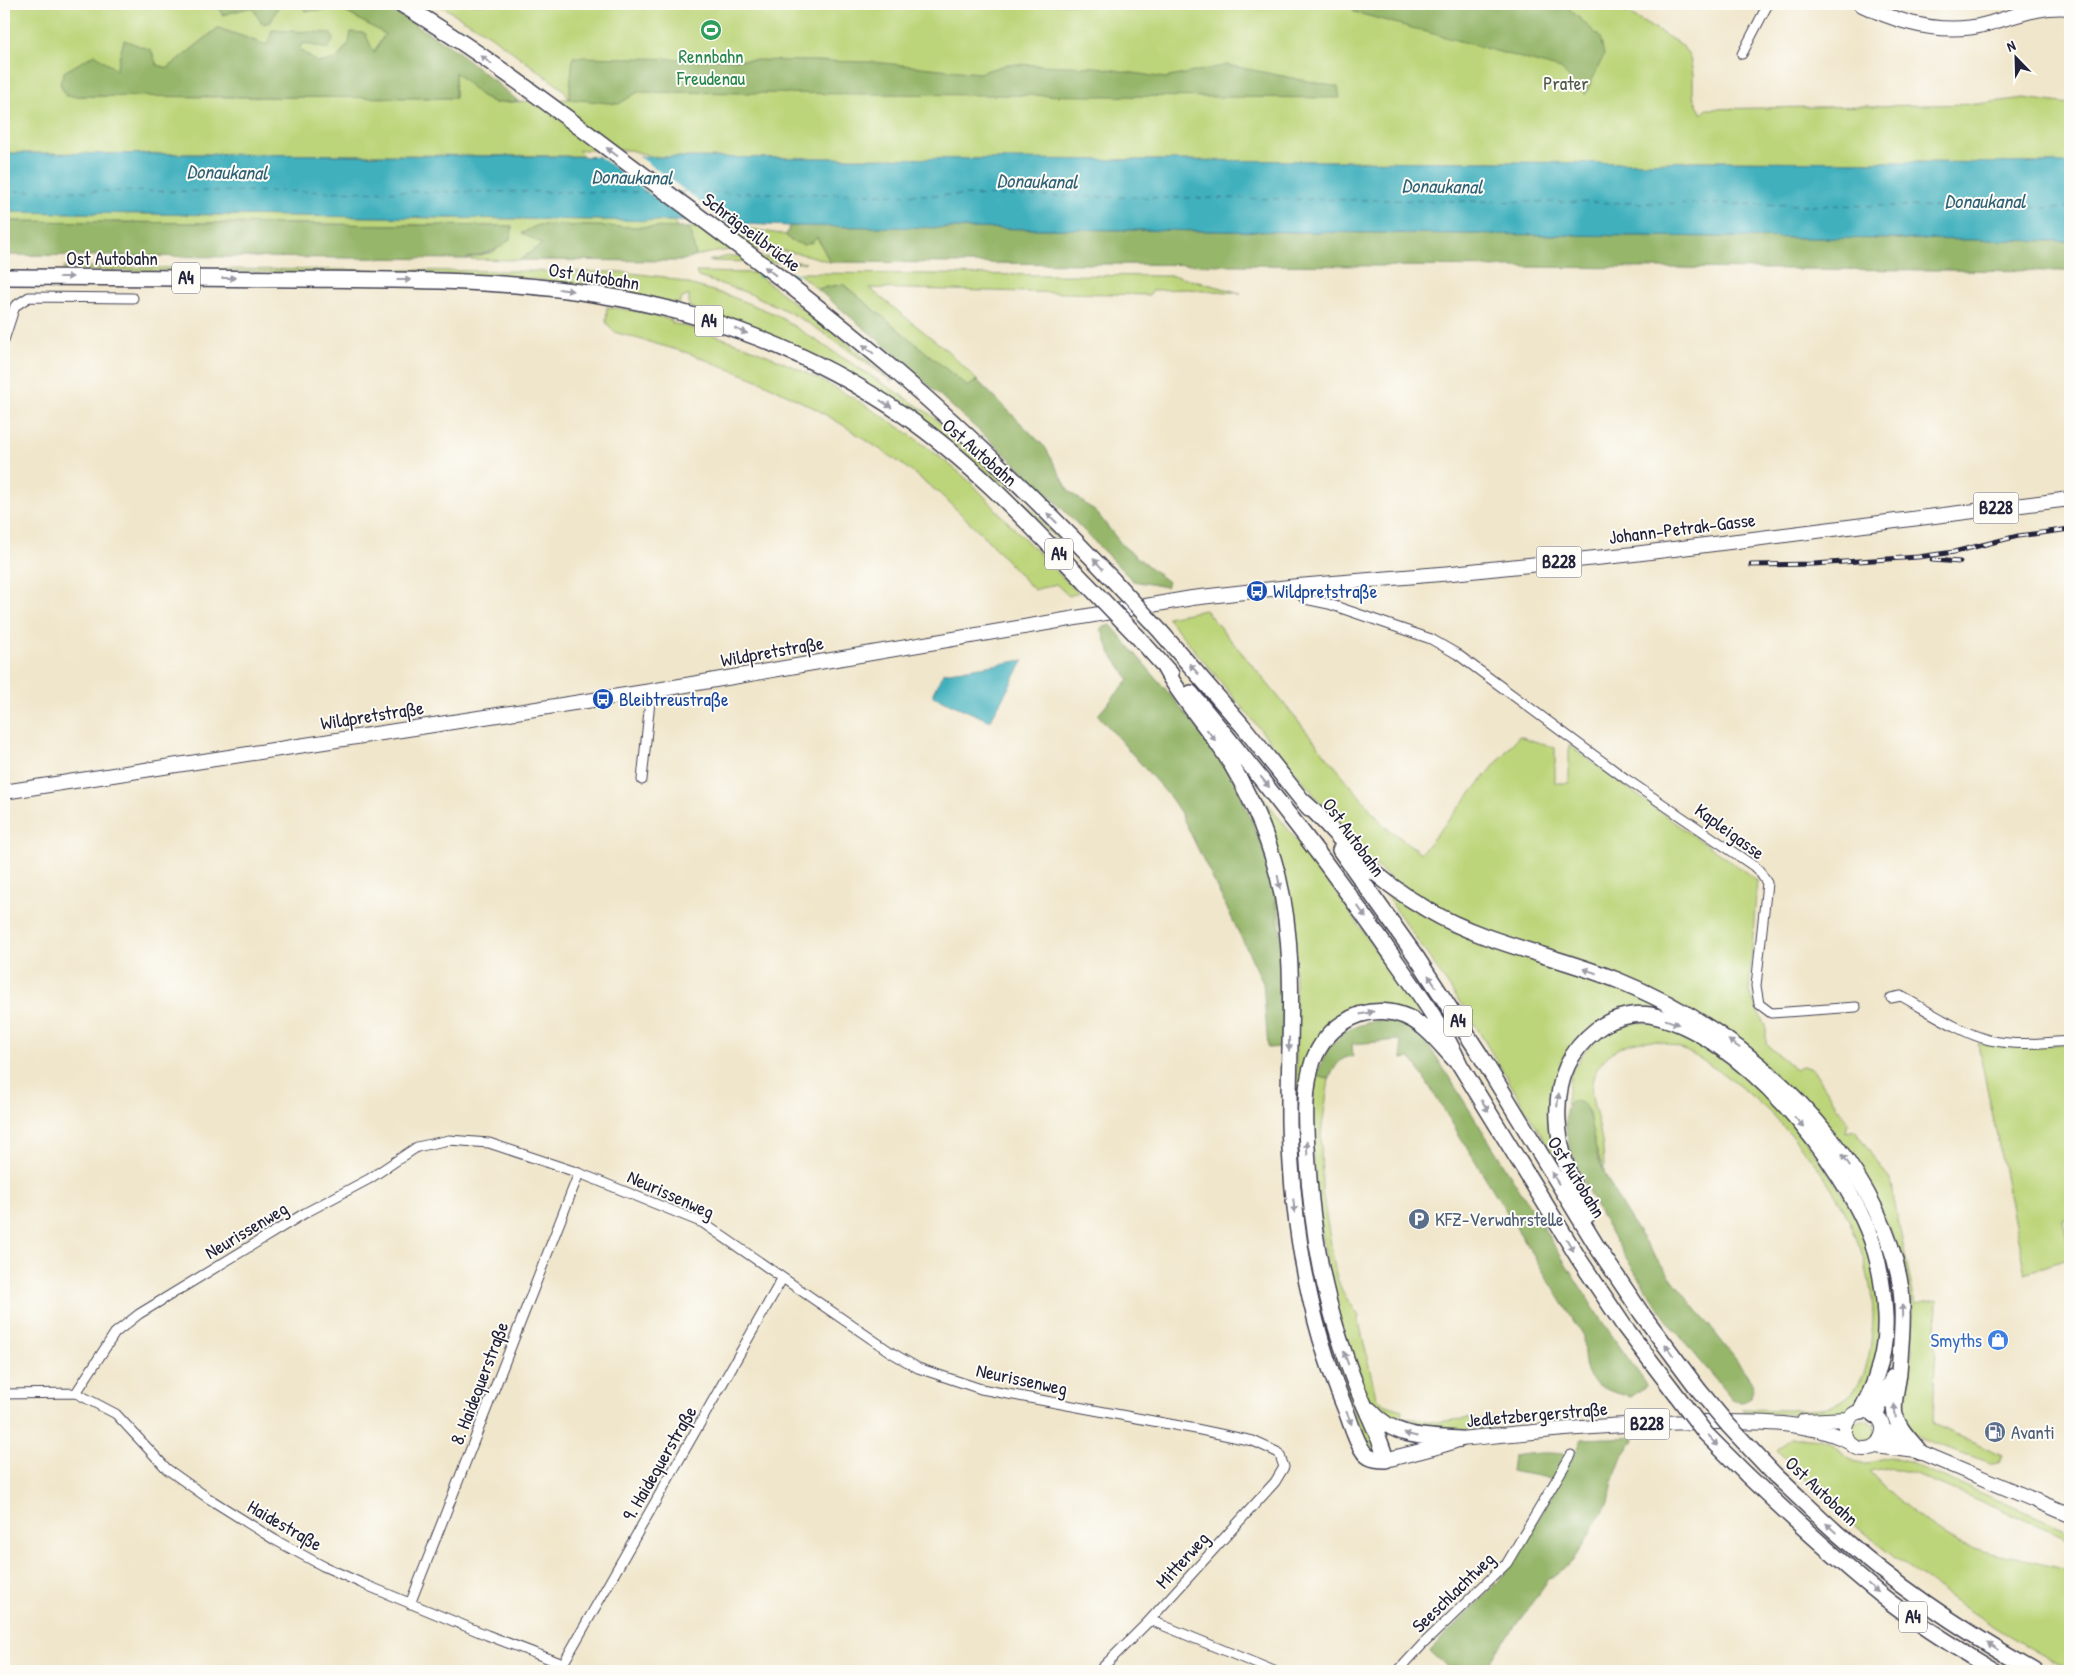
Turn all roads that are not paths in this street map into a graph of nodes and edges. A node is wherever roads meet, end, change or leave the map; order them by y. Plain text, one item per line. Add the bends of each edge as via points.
1 (401, 4) edge
2 (1768, 4) edge
3 (1860, 4) edge
4 (2070, 8) edge
5 (1742, 54) dead end
6 (11, 277) edge
7 (4, 285) edge
8 (133, 298) dead end
9 (808, 301) joint
10 (4, 340) edge
11 (2070, 499) edge
12 (1298, 586) junction
13 (1164, 667) junction
14 (651, 691) junction
15 (642, 780) dead end
16 (4, 792) edge
17 (1303, 801) junction
18 (1891, 998) dead end
19 (1856, 1007) dead end
20 (2070, 1041) edge
21 (1460, 1065) junction
22 (579, 1173) junction
23 (1599, 1250) junction
24 (782, 1279) junction
25 (1899, 1359) junction
26 (76, 1393) junction
27 (4, 1394) edge
28 (1364, 1403) junction
29 (1861, 1415) junction
30 (1784, 1423) junction
31 (1883, 1429) junction
32 (1460, 1440) junction
33 (1847, 1440) junction
34 (1875, 1446) junction
35 (1920, 1452) junction
36 (1571, 1455) dead end
37 (1386, 1460) junction
38 (1284, 1467) joint
39 (2070, 1515) edge
40 (410, 1604) junction
41 (1150, 1620) junction
42 (566, 1668) edge
43 (1100, 1671) edge
44 (1274, 1671) edge
45 (1398, 1671) edge
46 (1995, 1671) edge
47 (2034, 1671) edge

9 -> 1 highway, Schrägseilbrücke / A4 via 526,88
2 - 5 street
3 - 4 main road via 1896,19 1947,28 1985,25 2041,9
6 - 7 highway
6 -> 13 highway, Ost Autobahn / A4, bridge via 425,280 525,285 667,308 735,329 849,380 906,416 962,459 1030,524
8 - 10 street via 29,298 15,306
17 -> 9 highway, Ost Autobahn / A4, bridge via 1161,632 1028,494 893,369
11 - 12 main road, Johann-Petrak-Gasse / B228 via 1535,565
12 - 14 main road, Wildpretstraße via 1192,598
12 - 19 street, Kapleigasse via 1305,599 1432,639 1457,654 1626,779 1758,868 1767,883 1756,986 1759,1004 1771,1013
13 -> 21 highway, Ost Autobahn / A4 via 1183,683 1228,737 1332,869 1401,968 1453,1048
13 -> 37 highway via 1176,689 1219,745 1244,788 1262,827 1278,877 1288,950 1292,1177 1304,1270 1320,1338 1358,1441 1370,1458
14 - 15 street
14 - 16 main road, Wildpretstraße
23 -> 17 highway, Ost Autobahn / A4 via 1417,958
25 -> 17 highway via 1901,1288 1881,1223 1846,1159 1810,1113 1774,1077 1746,1053 1680,1009 1616,980 1470,931 1429,911 1393,887 1355,855
18 - 20 street via 1901,996 1965,1031 1989,1040
28 -> 21 highway via 1328,1300 1310,1202 1305,1123 1308,1082 1314,1060 1330,1034 1345,1021 1381,1011 1416,1022
21 -> 46 highway, Ost Autobahn / A4, bridge via 1579,1260 1624,1326 1706,1434 1747,1476 1882,1596
22 - 24 street, Neurissenweg via 704,1224
22 - 26 street, Neurissenweg via 489,1142 449,1140 417,1147 139,1314 115,1333
22 - 40 street, 8. Haidequerstraße
23 -> 29 highway via 1595,1228 1581,1203 1562,1154 1557,1126 1562,1076 1586,1038 1604,1024 1624,1016 1648,1015 1673,1021 1701,1035 1738,1061 1773,1094 1806,1130 1857,1208 1873,1244 1885,1318 1882,1355
47 -> 23 highway, Ost Autobahn / A4, bridge via 1944,1615 1868,1559 1775,1475 1698,1389
24 - 38 street, Neurissenweg via 918,1368 981,1389 1253,1442 1279,1453
24 - 42 street, 9. Haidequerstraße
25 - 29 highway
35 -> 25 highway via 1900,1427 1894,1413
26 - 27 street, Haidestraße
26 - 40 street, Haidestraße via 116,1414 167,1468 208,1498 323,1566
32 -> 28 highway via 1403,1434 1382,1422
28 - 37 highway
29 - 30 main road, Jedletzbergerstraße / B228
29 - 31 main road via 1882,1423
29 - 33 main road via 1844,1430
30 - 32 main road, Jedletzbergerstraße / B228 via 1671,1422 1572,1427
30 - 33 main road, Jedletzbergerstraße / B228
31 - 34 main road
31 - 35 main road
32 - 37 main road, Jedletzbergerstraße / B228
33 - 34 main road via 1857,1448
34 - 35 main road
35 - 39 main road
36 - 45 street, Seeschlachtweg via 1507,1563
38 - 41 street, Mitterweg via 1275,1482
40 - 42 street, Haidestraße
41 - 43 street, Mitterweg
41 - 44 street

